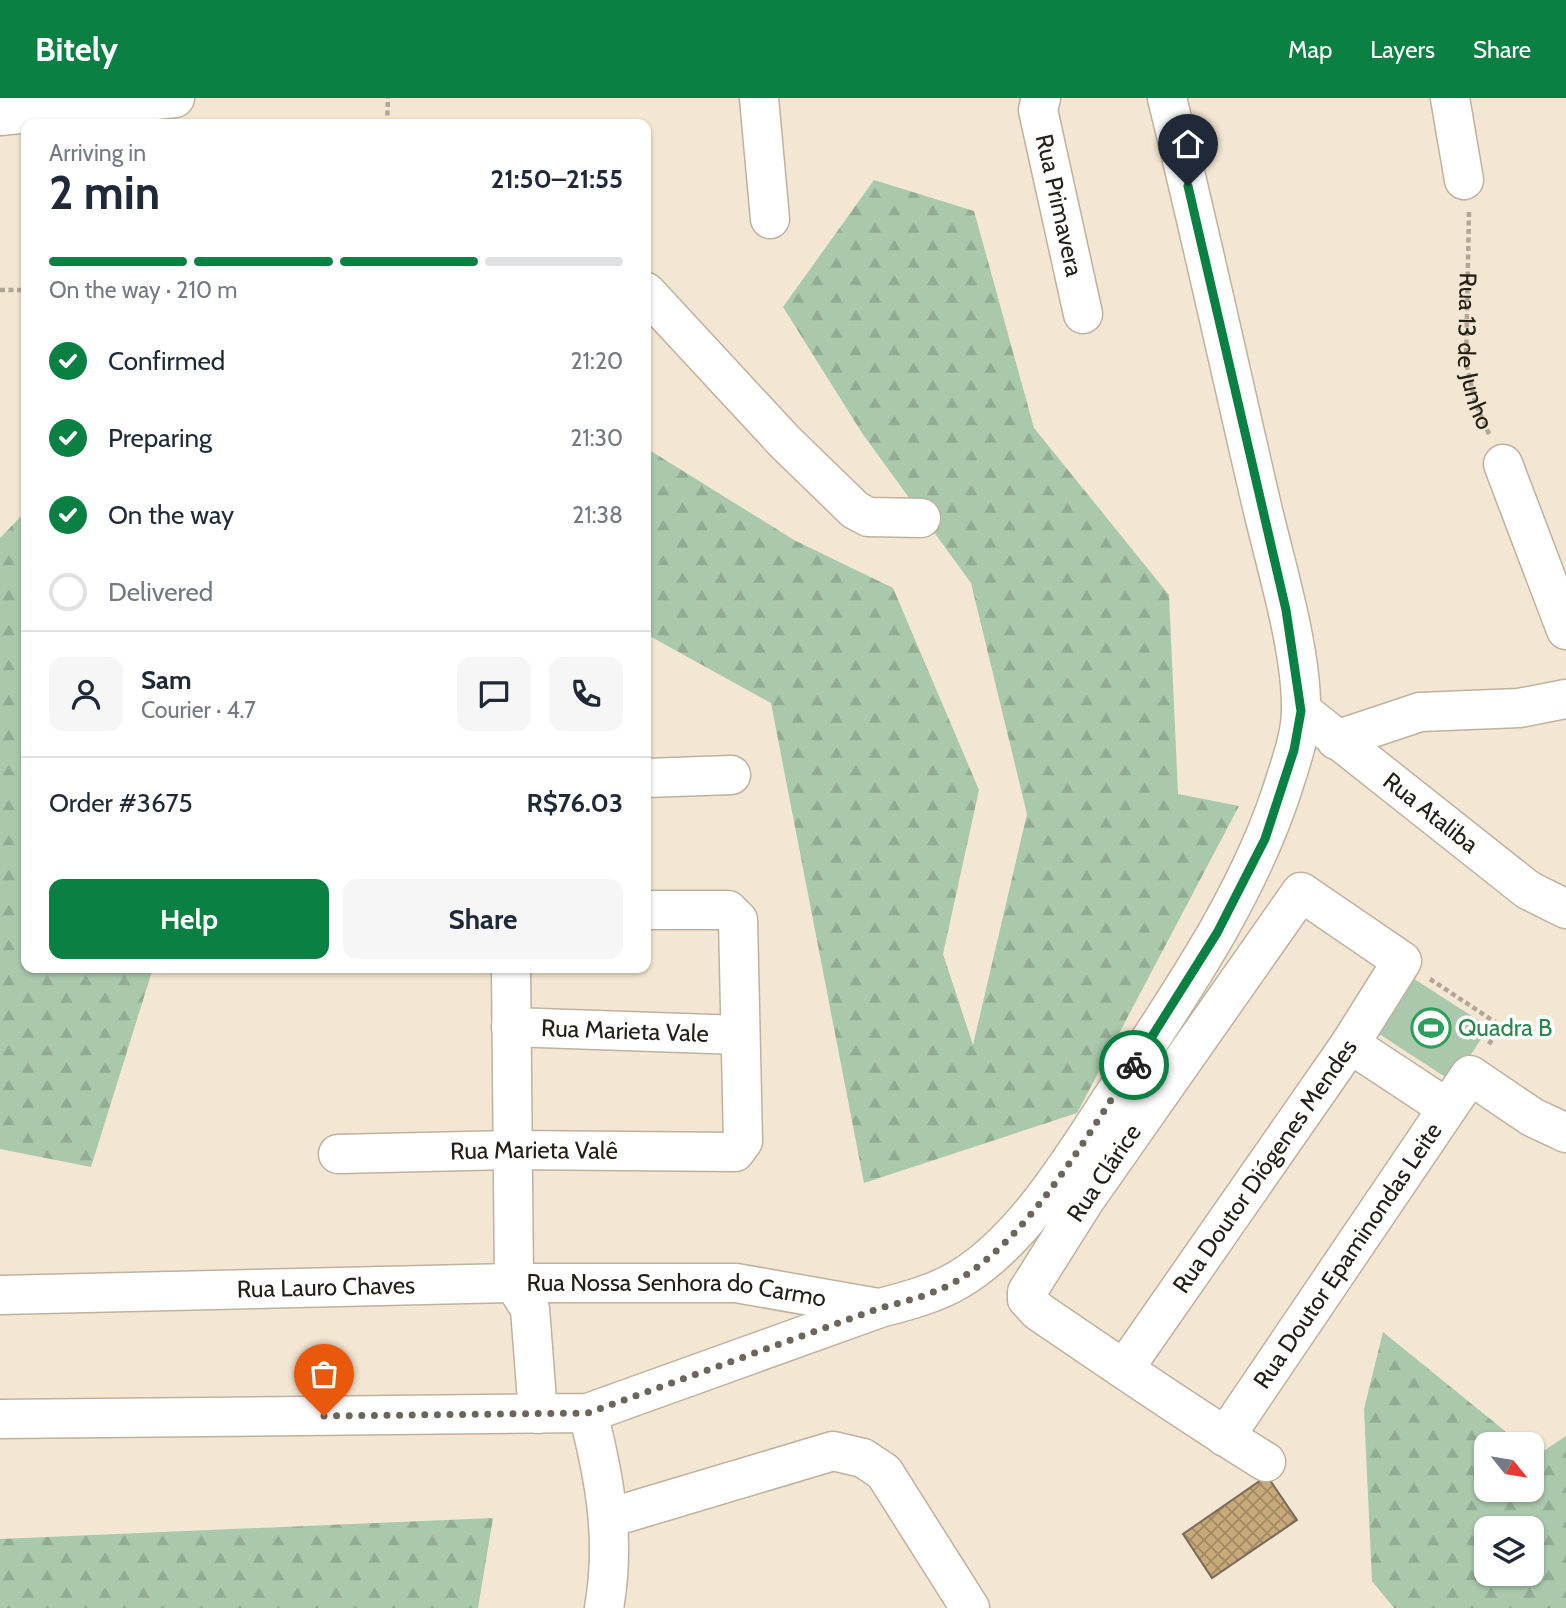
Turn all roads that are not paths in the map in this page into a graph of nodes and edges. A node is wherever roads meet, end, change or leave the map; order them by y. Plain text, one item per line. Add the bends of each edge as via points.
1 (175, 98) edge
2 (759, 98) edge
3 (1041, 98) edge
4 (1167, 98) edge
5 (1450, 98) edge
6 (0, 116) edge
7 (1464, 180) road end
8 (770, 219) dead end
9 (651, 297) edge
10 (1083, 314) dead end
11 (1503, 464) road end
12 (921, 518) dead end
13 (1566, 630) edge
14 (1566, 698) edge
15 (1301, 711) junction
16 (1336, 740) junction
17 (731, 775) dead end
18 (651, 778) edge
19 (1301, 892) joint
20 (651, 909) edge
21 (1566, 909) edge
22 (511, 973) edge
23 (511, 1027) junction
24 (740, 1035) junction
25 (1350, 1044) junction
26 (1447, 1108) junction
27 (1566, 1133) edge
28 (511, 1150) junction
29 (338, 1154) dead end
30 (514, 1283) junction
31 (0, 1295) edge
32 (880, 1308) junction
33 (1124, 1370) junction
34 (588, 1413) junction
35 (538, 1414) junction
36 (0, 1419) edge
37 (1225, 1437) junction
38 (1266, 1462) dead end
39 (609, 1518) junction
40 (604, 1608) edge
41 (970, 1608) edge

1 - 6 street
2 - 8 street
3 - 10 street, Rua Primavera via 1038,110
4 - 15 street, Rua Nossa Senhora do Carmo via 1286,610
5 - 7 street
9 - 12 street via 855,510 869,517
11 - 13 street
14 - 16 street via 1508,709 1420,712
15 - 16 street, Rua Ataliba
15 - 32 street, Rua Nossa Senhora do Carmo via 1294,750 1265,839 1217,933 1054,1183 992,1254 959,1279 919,1298
16 - 21 street, Rua Ataliba via 1528,890
17 - 18 street
19 - 25 street, Rua Doutor Diógenes Mendes via 1402,961
19 - 33 street, Rua Clárice via 1030,1284 1027,1299 1038,1311
20 - 24 street via 728,910 738,920
22 - 23 street
23 - 24 street, Rua Marieta Vale
23 - 28 street
24 - 28 street, Rua Marieta Valê via 743,1141 735,1152
25 - 26 street
25 - 33 street, Rua Doutor Diógenes Mendes
26 - 27 street, Rua Doutor Epaminondas Leite via 1470,1075 1532,1117
26 - 37 street, Rua Doutor Epaminondas Leite
28 - 29 street, Rua Marieta Valê
28 - 30 street
30 - 31 street, Rua Lauro Chaves
30 - 32 street, Rua Nossa Senhora do Carmo via 736,1283
30 - 35 street via 530,1309
32 - 34 street, Rua Nossa Senhora do Carmo
33 - 37 street
34 - 35 street, Rua Nossa Senhora do Carmo
34 - 39 street
35 - 36 street, Rua Nossa Senhora do Carmo
37 - 38 street
39 - 40 street via 611,1573
39 - 41 street via 833,1451 863,1458 884,1472

